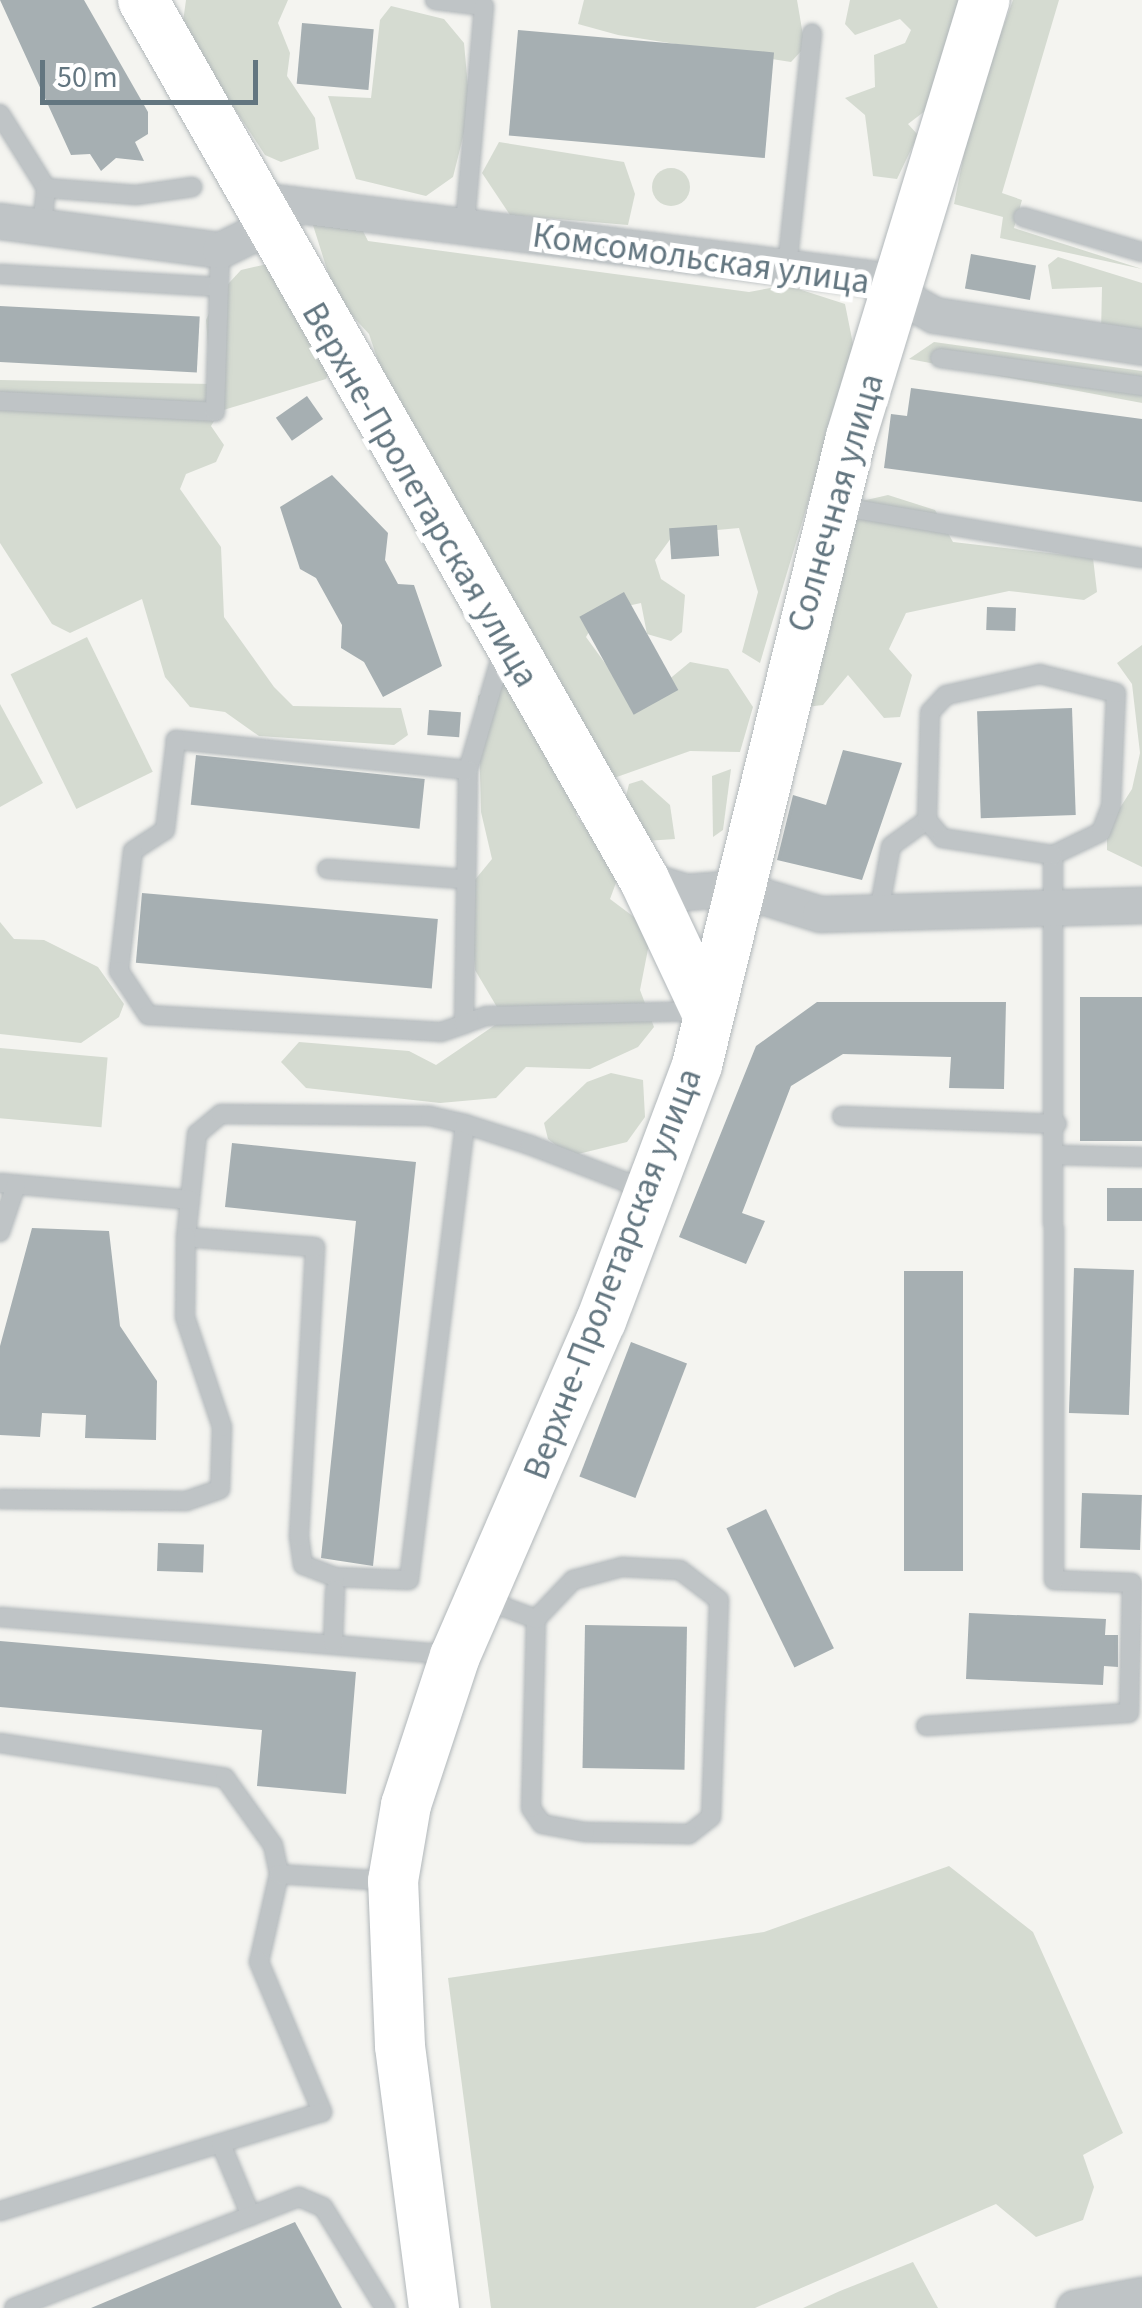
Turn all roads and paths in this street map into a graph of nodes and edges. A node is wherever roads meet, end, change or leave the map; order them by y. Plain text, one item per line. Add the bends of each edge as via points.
1 (435, 0) edge
2 (985, 0) edge
3 (146, 1) edge
4 (482, 3) edge
5 (812, 33) dead end
6 (0, 114) edge
7 (192, 187) dead end
8 (46, 188) junction
9 (259, 213) junction
10 (1023, 217) dead end
11 (0, 222) edge
12 (464, 226) junction
13 (42, 227) junction
14 (220, 250) junction
15 (1142, 252) edge
16 (787, 267) junction
17 (0, 274) edge
18 (216, 287) junction
19 (897, 291) junction
20 (1142, 348) edge
21 (940, 358) dead end
22 (1142, 386) edge
23 (0, 402) edge
24 (833, 506) junction
25 (1142, 558) edge
26 (504, 645) junction
27 (468, 770) junction
28 (927, 820) junction
29 (1052, 855) junction
30 (327, 869) dead end
31 (464, 878) junction
32 (644, 880) junction
33 (736, 888) junction
34 (1142, 906) edge
35 (1053, 908) junction
36 (879, 912) junction
37 (706, 1011) junction
38 (464, 1024) junction
39 (842, 1116) dead end
40 (465, 1124) junction
41 (1057, 1124) junction
42 (1058, 1156) junction
43 (1142, 1157) edge
44 (8, 1184) edge
45 (649, 1191) junction
46 (190, 1200) junction
47 (0, 1232) edge
48 (186, 1237) junction
49 (0, 1499) edge
50 (335, 1590) dead end
51 (482, 1598) junction
52 (0, 1617) edge
53 (536, 1619) junction
54 (332, 1642) junction
55 (455, 1656) junction
56 (926, 1726) dead end
57 (0, 1743) edge
58 (279, 1874) junction
59 (393, 1881) junction
60 (221, 2144) junction
61 (0, 2211) edge
62 (251, 2216) junction
63 (1142, 2294) edge
64 (14, 2308) edge
65 (385, 2308) edge
66 (434, 2308) edge
67 (1074, 2308) edge

1 - 4 lane
2 - 19 street, Солнечная улица
3 - 9 street, Верхне-Пролетарская улица
4 - 12 lane
5 - 16 lane
6 - 8 lane
7 - 8 lane via 136,195
8 - 13 lane
9 - 12 street, Комсомольская улица
9 - 14 street
9 - 26 street, Верхне-Пролетарская улица
10 - 15 lane
11 - 13 street
12 - 16 street, Комсомольская улица
13 - 14 street
14 - 18 lane
16 - 19 street, Комсомольская улица
17 - 18 lane
18 - 23 lane via 215,412
19 - 20 street, Комсомольская улица via 934,315
19 - 24 street, Солнечная улица
21 - 22 lane
24 - 25 lane
24 - 33 street, Солнечная улица
26 - 27 lane
26 - 32 street, Верхне-Пролетарская улица
27 - 31 lane
27 - 38 lane via 176,740 164,830 133,852 119,971 148,1014 442,1032
28 - 29 lane via 942,838
28 - 29 lane via 930,712 946,695 1004,678 1078,676 1116,693 1119,786 1101,832
28 - 36 lane via 890,846
29 - 35 lane
30 - 31 lane
31 - 38 lane
32 - 33 street via 686,892
32 - 37 street, Верхне-Пролетарская улица
33 - 36 street via 750,899 820,914
33 - 37 street, Солнечная улица
34 - 35 street
35 - 36 street
35 - 41 lane
37 - 38 lane
37 - 45 street, Верхне-Пролетарская улица via 697,1065
39 - 41 lane
40 - 45 lane
40 - 46 lane via 221,1114 197,1134
40 - 48 lane via 409,1580 334,1577 302,1565 315,1247
41 - 42 lane
42 - 43 lane
42 - 56 lane via 1054,1580 1132,1583 1128,1712
44 - 46 lane
44 - 47 lane
45 - 51 street, Верхне-Пролетарская улица
46 - 48 lane
48 - 49 lane via 185,1317 222,1427 220,1489 186,1501
50 - 54 lane
51 - 53 lane
51 - 55 street, Верхне-Пролетарская улица
52 - 54 lane
53 - 53 lane via 573,1580 622,1567 680,1570 719,1600 711,1817 689,1834 658,1838 542,1824 526,1785
54 - 55 lane
55 - 59 street, Верхне-Пролетарская улица via 421,1745
57 - 58 lane via 225,1778 273,1845
58 - 59 lane
58 - 60 lane via 260,1962 322,2112
59 - 66 street, Верхне-Пролетарская улица
60 - 61 lane
60 - 62 lane
62 - 64 lane
62 - 65 lane via 313,2198
63 - 67 street

